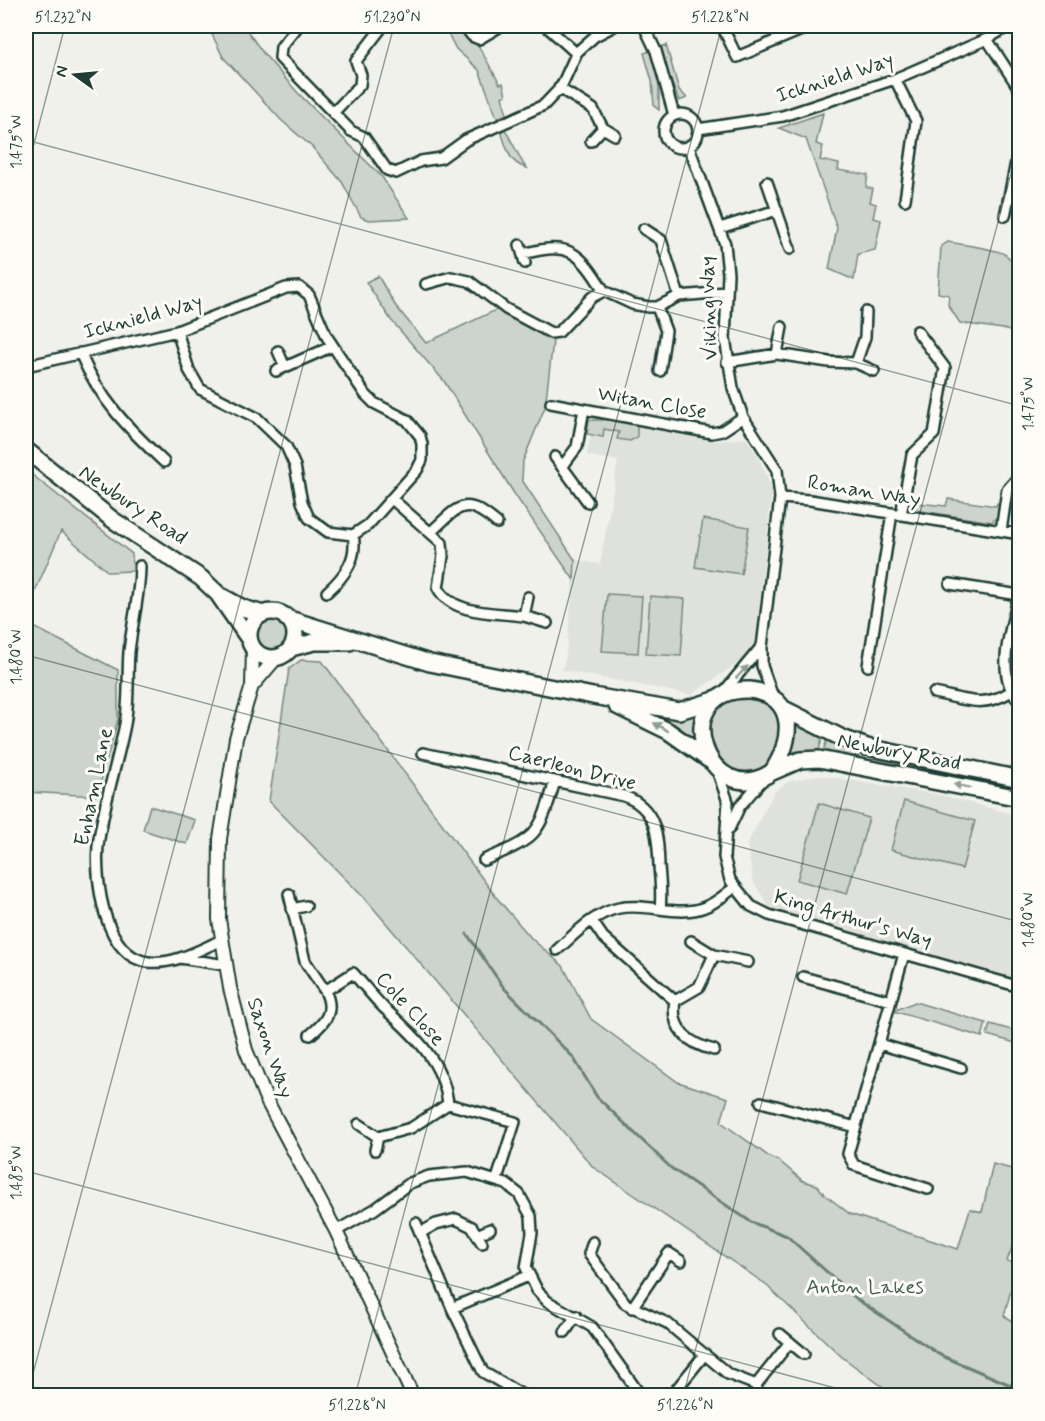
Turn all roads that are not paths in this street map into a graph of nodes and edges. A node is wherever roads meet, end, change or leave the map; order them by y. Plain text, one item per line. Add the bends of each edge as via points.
1 (298, 26) edge
2 (383, 26) edge
3 (464, 26) edge
4 (501, 26) edge
5 (546, 26) edge
6 (614, 26) edge
7 (659, 26) edge
8 (722, 26) edge
9 (811, 26) edge
10 (1009, 26) edge
11 (646, 28) edge
12 (987, 39) junction
13 (576, 53) junction
14 (895, 79) junction
15 (560, 88) junction
16 (1020, 90) edge
17 (334, 112) junction
18 (674, 115) junction
19 (603, 128) junction
20 (698, 129) junction
21 (615, 135) dead end
22 (591, 141) dead end
23 (1020, 143) edge
24 (689, 147) junction
25 (767, 182) dead end
26 (905, 200) dead end
27 (777, 210) junction
28 (1005, 216) dead end
29 (720, 228) junction
30 (644, 229) dead end
31 (790, 249) dead end
32 (523, 254) dead end
33 (426, 284) dead end
34 (604, 291) junction
35 (726, 292) junction
36 (680, 296) junction
37 (657, 307) junction
38 (866, 312) dead end
39 (782, 327) dead end
40 (177, 331) junction
41 (917, 332) dead end
42 (333, 346) junction
43 (278, 351) dead end
44 (80, 353) junction
45 (777, 354) junction
46 (727, 362) junction
47 (856, 363) junction
48 (26, 366) edge
49 (660, 371) dead end
50 (873, 371) dead end
51 (550, 403) dead end
52 (584, 409) junction
53 (743, 417) junction
54 (26, 450) edge
55 (555, 457) dead end
56 (164, 462) dead end
57 (562, 467) junction
58 (1020, 475) edge
59 (780, 498) junction
60 (392, 499) junction
61 (588, 502) dead end
62 (896, 514) junction
63 (497, 523) dead end
64 (1000, 531) junction
65 (432, 532) junction
66 (1020, 534) edge
67 (353, 535) junction
68 (140, 566) dead end
69 (950, 584) dead end
70 (327, 592) dead end
71 (1019, 592) edge
72 (218, 594) junction
73 (528, 597) dead end
74 (263, 614) junction
75 (524, 616) junction
76 (286, 618) junction
77 (1016, 620) edge
78 (547, 622) dead end
79 (361, 643) junction
80 (251, 644) junction
81 (762, 647) junction
82 (291, 648) junction
83 (277, 657) junction
84 (867, 666) dead end
85 (252, 686) junction
86 (1010, 692) junction
87 (934, 693) dead end
88 (593, 696) junction
89 (718, 698) junction
90 (1020, 702) edge
91 (778, 703) junction
92 (423, 753) dead end
93 (713, 764) junction
94 (770, 773) junction
95 (1020, 780) edge
96 (555, 781) junction
97 (1020, 798) edge
98 (726, 837) junction
99 (484, 860) dead end
100 (734, 888) junction
101 (289, 894) dead end
102 (306, 906) dead end
103 (292, 909) junction
104 (660, 909) junction
105 (592, 921) junction
106 (222, 940) junction
107 (691, 941) dead end
108 (557, 950) dead end
109 (904, 954) junction
110 (714, 955) junction
111 (180, 958) junction
112 (748, 962) dead end
113 (226, 965) junction
114 (803, 977) dead end
115 (1020, 987) edge
116 (325, 991) junction
117 (891, 1001) junction
118 (675, 1002) junction
119 (310, 1035) dead end
120 (879, 1044) junction
121 (714, 1050) dead end
122 (961, 1068) dead end
123 (761, 1102) dead end
124 (448, 1104) junction
125 (359, 1124) dead end
126 (856, 1127) junction
127 (378, 1137) junction
128 (375, 1150) dead end
129 (497, 1179) junction
130 (928, 1189) dead end
131 (490, 1229) dead end
132 (336, 1231) junction
133 (593, 1242) dead end
134 (589, 1254) junction
135 (578, 1256) dead end
136 (681, 1261) dead end
137 (528, 1276) junction
138 (452, 1308) junction
139 (632, 1308) junction
140 (576, 1316) junction
141 (565, 1332) dead end
142 (780, 1334) dead end
143 (790, 1342) junction
144 (804, 1353) dead end
145 (705, 1354) junction
146 (634, 1388) junction
147 (758, 1390) edge
148 (413, 1395) edge
149 (524, 1395) edge
150 (625, 1395) edge
151 (641, 1395) edge
152 (670, 1395) edge

1 - 17 street via 281,47 280,58
2 - 17 street via 356,61 362,75 360,86
3 - 4 street via 480,39
5 - 13 street
6 - 13 street
7 - 11 street
8 - 9 street via 736,57
10 - 12 street, Icknield Way
11 - 18 street
12 - 14 street, Icknield Way
12 - 16 street
13 - 15 street
14 - 20 street, Icknield Way via 783,116
14 - 26 street via 916,121
15 - 17 street via 536,110 470,138 438,159 421,161 398,173 387,170 364,137 352,132
15 - 19 street via 594,109
18 - 20 street via 689,116
18 - 24 street via 665,125 665,139 675,148
19 - 21 street
19 - 22 street
20 - 24 street
23 - 28 street
24 - 29 street, Viking Way
25 - 27 street
27 - 29 street
27 - 31 street
29 - 35 street, Viking Way via 728,274
30 - 36 street via 661,240
32 - 34 street via 548,247 572,251
33 - 34 street via 451,278 469,281 506,309 551,333 559,332 592,297
34 - 37 street via 632,304
35 - 36 street
35 - 46 street, Viking Way
36 - 37 street
37 - 49 street via 666,331
38 - 47 street via 865,337
39 - 45 street
40 - 42 street, Icknield Way via 286,288 301,288 309,295
40 - 44 street, Icknield Way
40 - 67 street via 186,364 200,389 257,418 286,446 309,518 328,532
41 - 62 street via 945,369 934,434 912,455
42 - 43 street via 281,369
42 - 60 street via 368,398 402,416 421,439 420,465
44 - 48 street, Icknield Way
44 - 56 street via 104,400
45 - 46 street
45 - 47 street
46 - 53 street, Viking Way
47 - 50 street
51 - 52 street, Witan Close
52 - 53 street, Witan Close via 712,433
52 - 57 street via 577,447
53 - 59 street, Viking Way via 773,461
54 - 72 main road, Newbury Road via 86,500 189,568
55 - 57 street
57 - 61 street
58 - 64 street via 1006,490
59 - 62 street, Roman Way
59 - 81 street, Roman Way
60 - 65 street
60 - 67 street
62 - 64 street, Roman Way
62 - 84 street
63 - 65 street via 479,508 465,505
64 - 66 street, Roman Way
65 - 75 street via 444,552 438,582 443,596 467,608
67 - 70 street via 356,546 351,563
68 - 111 street, Enham Lane via 125,728 104,811 98,868 107,918 120,946 133,958 148,962
69 - 71 street
71 - 77 street
72 - 74 main road, Newbury Road
72 - 80 main road, Newbury Road
73 - 75 street
74 - 76 main road via 276,613
74 - 80 main road via 251,626
75 - 78 street
76 - 79 main road
76 - 82 main road via 294,630
77 - 86 street via 1005,672
79 - 82 main road via 314,642
79 - 88 main road via 430,663
80 - 83 main road via 264,656
80 - 85 street, Saxon Way
89 -> 81 street
81 - 91 street via 762,666
82 - 83 main road
83 - 85 street, Saxon Way
85 - 106 street, Saxon Way via 236,738 223,812 218,889
86 - 87 street via 985,702
86 - 90 street
88 - 89 main road via 679,711
93 -> 88 main road via 651,722
89 - 91 main road via 731,691 750,690
89 - 93 main road via 705,716 701,732 702,746
91 - 94 main road via 787,722 788,739
91 - 95 main road, Newbury Road via 834,735 867,747
92 - 96 street, Caerleon Drive
93 - 94 main road via 738,778 752,779
93 - 98 street via 727,794
97 -> 94 main road, Newbury Road via 825,759 806,759
94 - 98 street via 740,806
96 - 99 street via 543,821 532,836
96 - 104 street, Caerleon Drive via 624,796 644,807 657,832
98 - 100 street via 725,864
100 - 104 street via 699,909
100 - 109 street, King Arthur's Way via 759,911
101 - 103 street
102 - 103 street
103 - 116 street via 305,961
104 - 105 street via 619,908
105 - 108 street
105 - 118 street via 603,937
106 - 111 street, Enham Lane
106 - 113 street, Saxon Way
107 - 110 street
109 - 115 street, King Arthur's Way
109 - 117 street
110 - 112 street
110 - 118 street via 699,987
111 - 113 street, Enham Lane
113 - 132 street, Saxon Way via 235,1011 259,1082
114 - 117 street
116 - 119 street via 328,1015
116 - 124 street, Cole Close via 356,968 384,1007 416,1038 443,1080
117 - 120 street
118 - 121 street via 674,1020 680,1031 697,1045
120 - 122 street
120 - 126 street
123 - 126 street
124 - 127 street via 411,1128
124 - 129 street via 515,1122
125 - 127 street
126 - 130 street via 848,1154 851,1163
127 - 128 street
129 - 132 street via 467,1172 429,1176
129 - 137 street via 519,1194 528,1208 532,1225 526,1259
131 - 138 street via 479,1239 467,1223 456,1219 418,1228
132 - 148 street, Saxon Way
133 - 134 street
134 - 135 street
134 - 139 street via 618,1296
136 - 139 street via 669,1253
137 - 138 street
137 - 140 street via 542,1296
138 - 149 street via 483,1372
139 - 145 street via 668,1323
140 - 141 street
140 - 146 street via 598,1333
142 - 143 street
143 - 144 street
143 - 147 street
145 - 147 street via 728,1374
145 - 152 street
146 - 150 street
146 - 151 street

